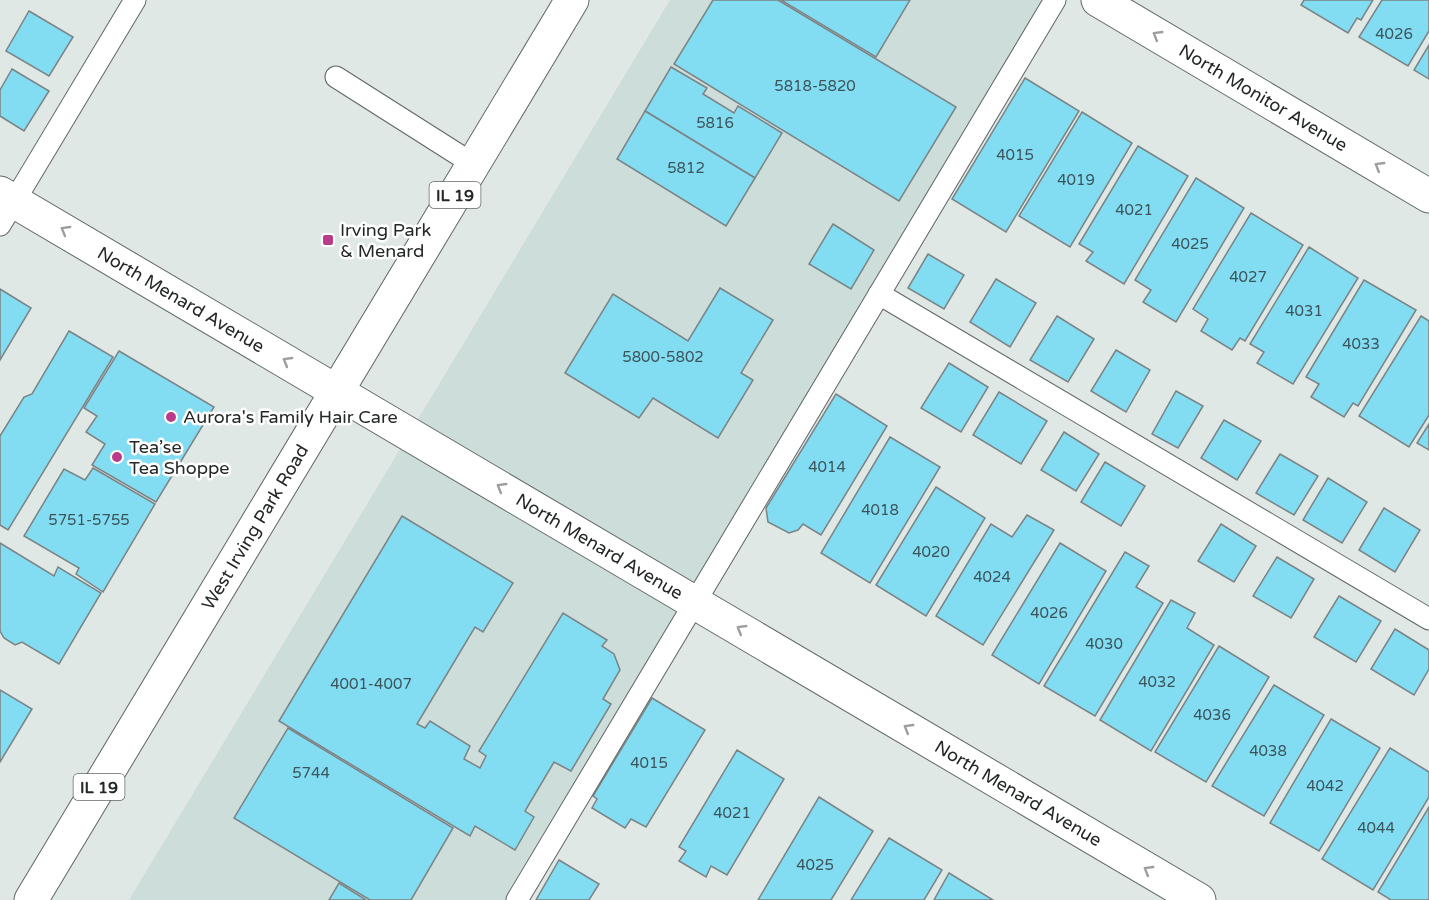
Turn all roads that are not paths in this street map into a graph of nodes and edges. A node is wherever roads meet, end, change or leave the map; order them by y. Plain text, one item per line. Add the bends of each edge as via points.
1 (135, 0) edge
2 (572, 0) edge
3 (1055, 0) edge
4 (1098, 0) edge
5 (336, 77) dead end
6 (473, 164) junction
7 (1429, 196) edge
8 (5, 206) edge
9 (879, 294) junction
10 (338, 390) junction
11 (695, 602) junction
12 (1429, 619) edge
13 (31, 900) edge
14 (517, 900) edge
15 (1199, 900) edge

1 - 8 lane
2 - 6 street, West Irving Park Road / IL 19
3 - 9 lane
7 -> 4 street, North Monitor Avenue
5 - 6 lane
6 - 10 street, West Irving Park Road / IL 19
10 -> 8 street, North Menard Avenue
9 - 11 lane
9 - 12 lane
11 -> 10 street, North Menard Avenue
10 - 13 street, West Irving Park Road / IL 19
11 - 14 lane
15 -> 11 street, North Menard Avenue

